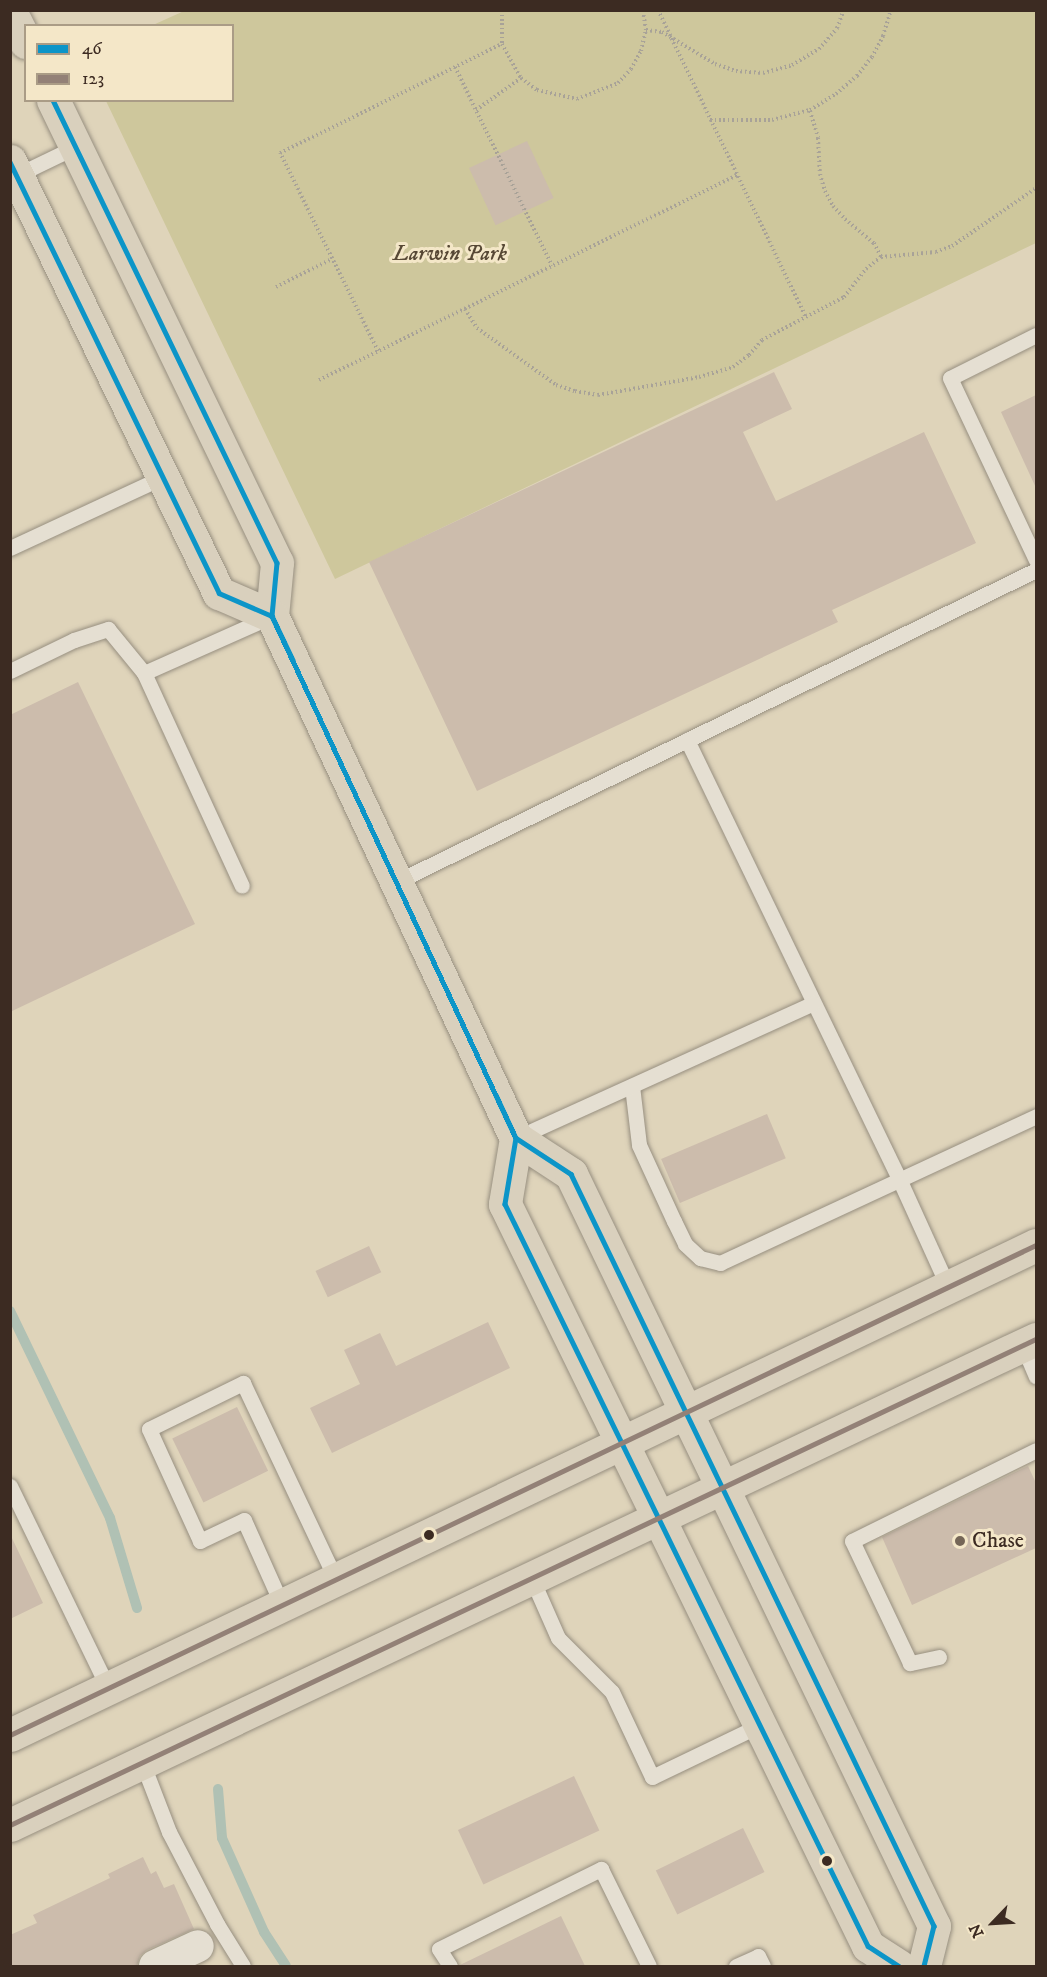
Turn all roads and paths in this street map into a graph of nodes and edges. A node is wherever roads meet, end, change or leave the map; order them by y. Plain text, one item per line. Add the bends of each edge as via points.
1 (502, 10) edge
2 (644, 10) edge
3 (658, 10) edge
4 (844, 10) edge
5 (891, 10) edge
6 (10, 11) edge
7 (646, 30) junction
8 (669, 36) junction
9 (24, 38) edge
10 (502, 44) junction
11 (455, 67) junction
12 (521, 78) junction
13 (54, 102) edge
14 (476, 110) junction
15 (810, 110) junction
16 (710, 120) junction
17 (75, 147) junction
18 (13, 171) edge
19 (737, 175) junction
20 (1036, 188) edge
21 (881, 256) junction
22 (332, 259) junction
23 (552, 266) junction
24 (276, 287) dead end
25 (465, 309) junction
26 (806, 318) junction
27 (1036, 335) edge
28 (378, 351) junction
29 (319, 380) dead end
30 (163, 477) junction
31 (10, 548) edge
32 (1036, 560) edge
33 (1036, 570) edge
34 (272, 616) junction
35 (10, 671) edge
36 (144, 673) junction
37 (687, 740) junction
38 (396, 882) junction
39 (242, 886) dead end
40 (813, 1003) junction
41 (632, 1086) junction
42 (1036, 1116) edge
43 (516, 1138) junction
44 (900, 1181) junction
45 (1036, 1245) edge
46 (948, 1287) junction
47 (1030, 1342) edge
48 (1036, 1376) edge
49 (686, 1413) junction
50 (622, 1443) junction
51 (1036, 1450) edge
52 (10, 1486) edge
53 (723, 1488) junction
54 (659, 1519) junction
55 (532, 1579) junction
56 (336, 1580) junction
57 (282, 1605) junction
58 (939, 1657) dead end
59 (108, 1688) junction
60 (760, 1725) junction
61 (10, 1735) edge
62 (142, 1762) junction
63 (10, 1825) edge
64 (198, 1946) dead end
65 (155, 1966) edge
66 (243, 1966) edge
67 (450, 1966) edge
68 (649, 1966) edge
69 (736, 1966) edge
70 (763, 1966) edge
71 (899, 1966) edge
72 (924, 1966) edge

1 - 10 path
2 - 7 path
3 - 8 path
4 - 8 path via 837,28 819,49 792,65 763,73 736,71 715,64
5 - 15 path via 878,47 857,76
6 - 9 main road
7 - 8 path
7 - 12 path via 631,69 618,83 600,92 577,99 555,96 537,90
8 - 16 path
10 - 11 path
10 - 12 path
11 - 14 path
11 - 22 path via 280,153
12 - 14 path
13 - 17 main road
14 - 23 path
15 - 16 path via 772,120
15 - 21 path via 825,191 833,206 874,243
16 - 19 path
17 - 18 lane
17 - 34 main road via 277,563
18 - 30 main road
19 - 23 path
19 - 26 path
20 - 21 path via 952,246 936,252
21 - 26 path via 844,297
22 - 24 path
22 - 28 path
23 - 25 path
25 - 26 path via 477,328 556,385 598,395 719,373 742,361 762,340
25 - 28 path
27 - 32 lane via 950,378
28 - 29 path
30 - 31 lane
30 - 34 main road via 219,592
33 - 37 lane
34 - 36 lane
34 - 38 main road
35 - 36 lane via 74,640 108,629
36 - 39 lane
37 - 38 lane
37 - 40 lane
38 - 43 main road
40 - 41 lane
40 - 44 lane
41 - 43 lane
41 - 44 lane via 639,1145 685,1244 700,1258 720,1263
42 - 44 lane
43 - 49 main road via 571,1174
43 - 50 main road via 506,1204
44 - 46 lane
45 - 46 main road
46 - 49 main road
47 - 48 lane
47 - 53 main road
49 - 50 main road
49 - 53 main road
50 - 54 main road
50 - 56 main road
51 - 58 lane via 852,1541 910,1663
52 - 59 lane
53 - 54 main road
53 - 72 main road via 934,1926
54 - 55 main road
54 - 60 main road
55 - 60 lane via 558,1638 612,1692 652,1777
55 - 62 main road
56 - 57 main road
56 - 57 lane via 243,1383 149,1429 200,1540 244,1520
57 - 59 main road
59 - 61 main road
60 - 71 main road via 868,1946
62 - 63 main road
62 - 66 lane via 169,1832
64 - 65 street
67 - 68 lane via 439,1949 601,1869
69 - 70 lane via 758,1956

